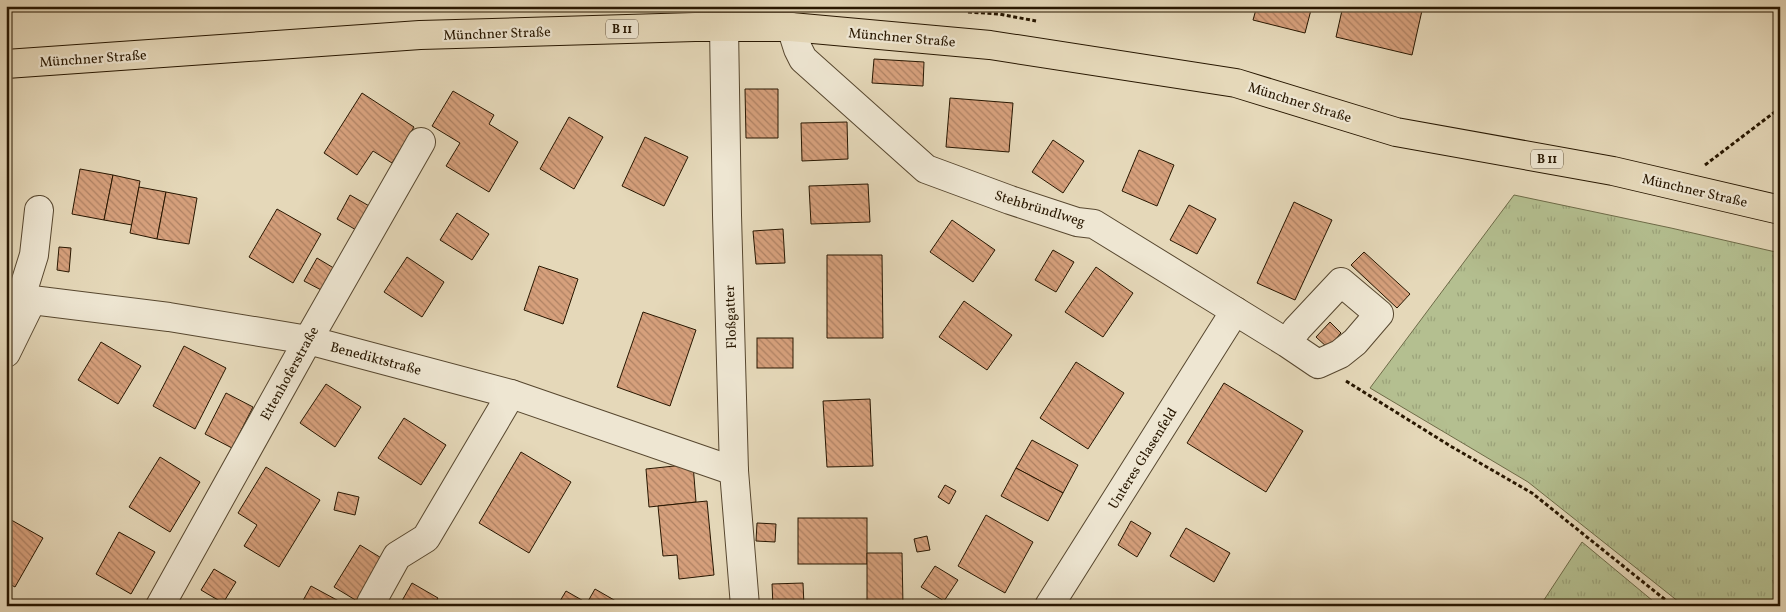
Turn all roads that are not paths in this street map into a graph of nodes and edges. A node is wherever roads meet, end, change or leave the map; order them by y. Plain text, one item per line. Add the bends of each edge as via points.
1 (724, 27) junction
2 (791, 27) junction
3 (6, 64) edge
4 (421, 142) dead end
5 (39, 210) dead end
6 (1780, 210) edge
7 (20, 300) edge
8 (1235, 311) junction
9 (308, 340) junction
10 (1287, 343) junction
11 (6, 353) edge
12 (511, 394) junction
13 (734, 471) junction
14 (371, 603) dead end
15 (160, 606) edge
16 (745, 606) edge
17 (1049, 606) edge

1 - 2 main road, Münchner Straße / B 11
1 - 3 main road, Münchner Straße / B 11 via 420,35
1 - 13 street, Floßgatter
2 - 6 main road, Münchner Straße / B 11 via 990,45 1236,82 1396,132 1614,171
2 - 8 street, Stehbründlweg via 803,59 926,169 1077,222 1094,224
4 - 9 street, Ettenhoferstraße
5 - 7 street via 34,255
7 - 9 street, Benediktstraße via 169,317
7 - 11 street
8 - 10 street, Stehbründlweg
8 - 17 street, Unteres Glasenfeld
9 - 12 street, Benediktstraße
9 - 15 street, Ettenhoferstraße
10 - 10 street, Stehbründlweg via 1318,364 1356,342 1379,314 1341,282
12 - 13 street, Benediktstraße
12 - 14 street via 426,538 397,556
13 - 16 street, Floßgatter

